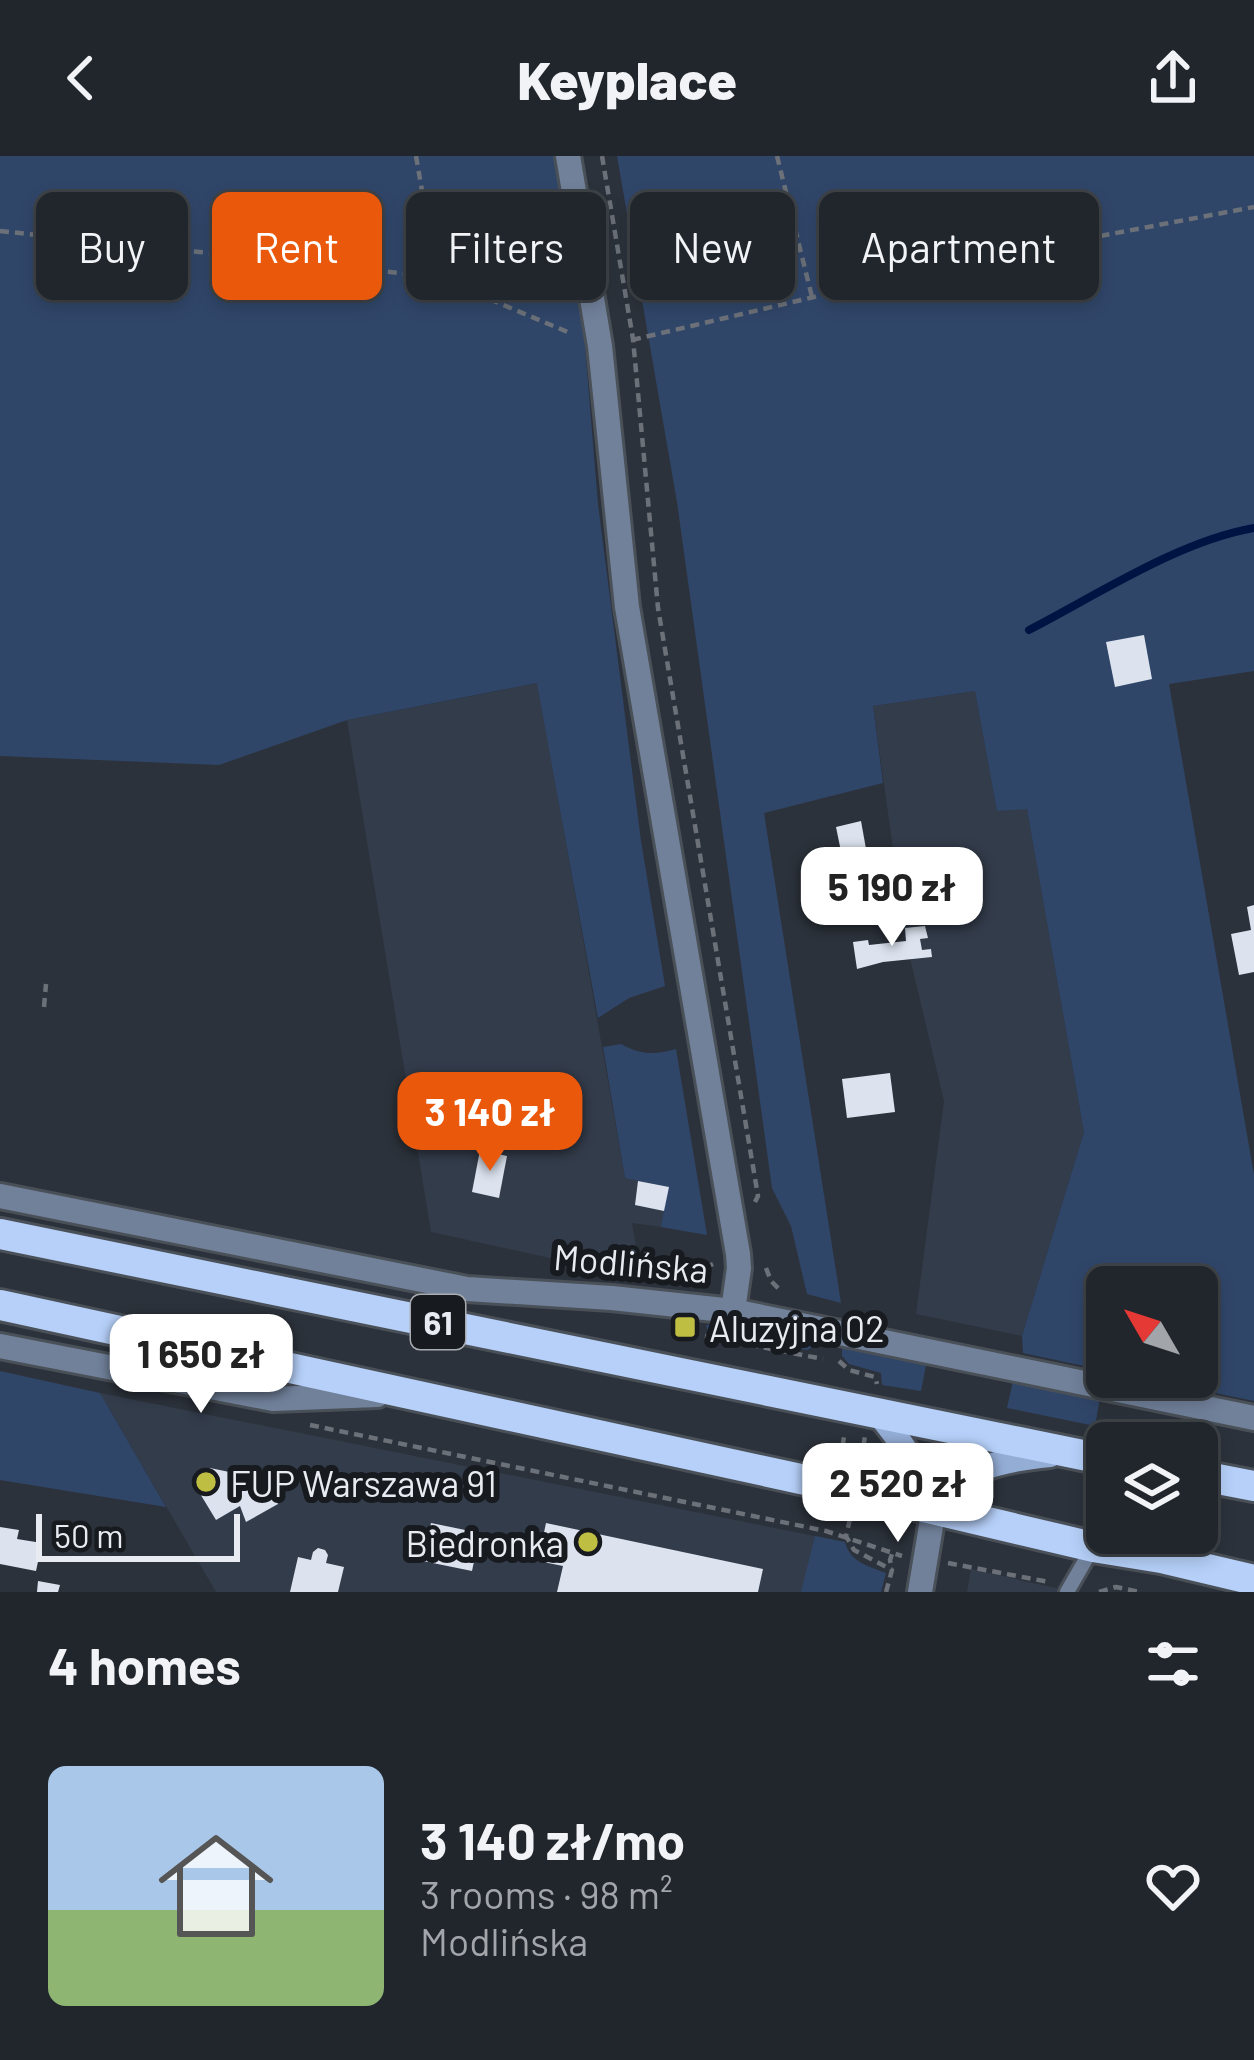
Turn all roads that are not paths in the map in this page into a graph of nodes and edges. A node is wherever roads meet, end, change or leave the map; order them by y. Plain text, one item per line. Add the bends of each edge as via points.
1 (568, 156) edge
2 (0, 1196) edge
3 (0, 1234) edge
4 (0, 1304) edge
5 (733, 1311) junction
6 (0, 1346) edge
7 (409, 1394) junction
8 (872, 1411) junction
9 (1254, 1418) edge
10 (1071, 1453) junction
11 (1086, 1456) edge
12 (1218, 1479) edge
13 (1254, 1486) edge
14 (934, 1508) junction
15 (1086, 1544) edge
16 (1088, 1554) edge
17 (1138, 1554) edge
18 (1254, 1581) edge
19 (1068, 1589) edge
20 (920, 1592) edge

1 - 5 street via 600,346 627,607 738,1254
2 - 5 street, Modlińska via 467,1289
3 - 8 main road, 61
4 - 7 main road, 61
5 - 9 street, Modlińska
6 - 7 street via 274,1399
7 - 14 main road, 61
8 - 10 main road, 61
8 - 14 street via 909,1453
10 - 11 main road, 61
10 - 14 street via 987,1466
12 - 13 main road
14 - 15 main road, 61
14 - 20 street
16 - 19 lane
17 - 18 main road, 61

